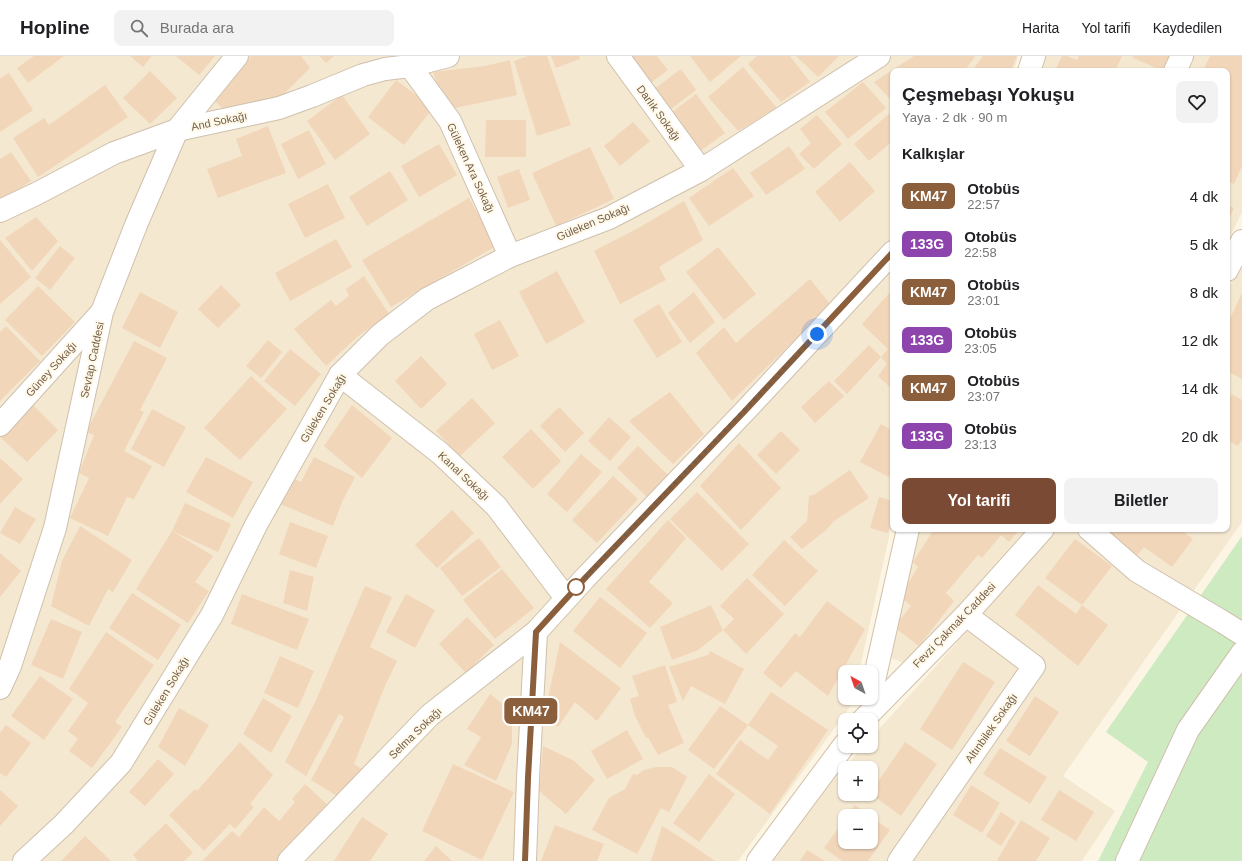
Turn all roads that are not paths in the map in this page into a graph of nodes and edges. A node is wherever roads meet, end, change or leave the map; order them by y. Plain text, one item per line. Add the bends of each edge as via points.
1 (237, 56) edge
2 (448, 56) edge
3 (618, 56) edge
4 (879, 56) edge
5 (1034, 56) edge
6 (1182, 56) edge
7 (410, 66) junction
8 (1030, 68) edge
9 (1177, 68) edge
10 (177, 130) junction
11 (701, 170) junction
12 (0, 211) edge
13 (1242, 241) edge
14 (890, 255) edge
15 (510, 256) junction
16 (1230, 264) edge
17 (102, 312) junction
18 (340, 375) junction
19 (0, 425) edge
20 (907, 532) edge
21 (1040, 532) edge
22 (1092, 532) edge
23 (566, 598) junction
24 (966, 614) junction
25 (536, 632) junction
26 (1242, 634) edge
27 (1242, 653) edge
28 (0, 688) edge
29 (868, 707) edge
30 (838, 753) edge
31 (24, 861) edge
32 (290, 861) edge
33 (524, 861) edge
34 (758, 861) edge
35 (899, 861) edge
36 (1127, 861) edge

1 - 10 street, Sevtap Caddesi
2 - 7 street, And Sokağı
3 - 11 street, Darlık Sokağı
4 - 11 street, Güleken Sokağı
5 - 8 street
6 - 9 street
7 - 10 street, And Sokağı via 385,68 363,75 279,108
7 - 15 street, Güleken Ara Sokağı via 450,121
10 - 12 street, And Sokağı via 114,153
10 - 17 street, Sevtap Caddesi
11 - 15 street, Güleken Sokağı via 609,218
13 - 16 street
14 - 23 street, Selma Sokağı
15 - 18 street, Güleken Sokağı via 427,299 380,335
17 - 19 street, Güney Sokağı
17 - 28 street, Sevtap Caddesi via 55,528 10,666
18 - 23 street, Kanal Sokağı via 440,453 496,506
18 - 31 street, Güleken Sokağı via 256,525 212,616 121,763 64,824
20 - 29 street
21 - 24 street, Fevzi Çakmak Caddesi
22 - 26 street via 1137,571
23 - 25 street, Selma Sokağı
24 - 29 street, Fevzi Çakmak Caddesi
24 - 35 street, Altınbilek Sokağı via 1034,666
25 - 32 street, Selma Sokağı via 430,715
25 - 33 street
27 - 36 street via 1188,730
30 - 34 street

